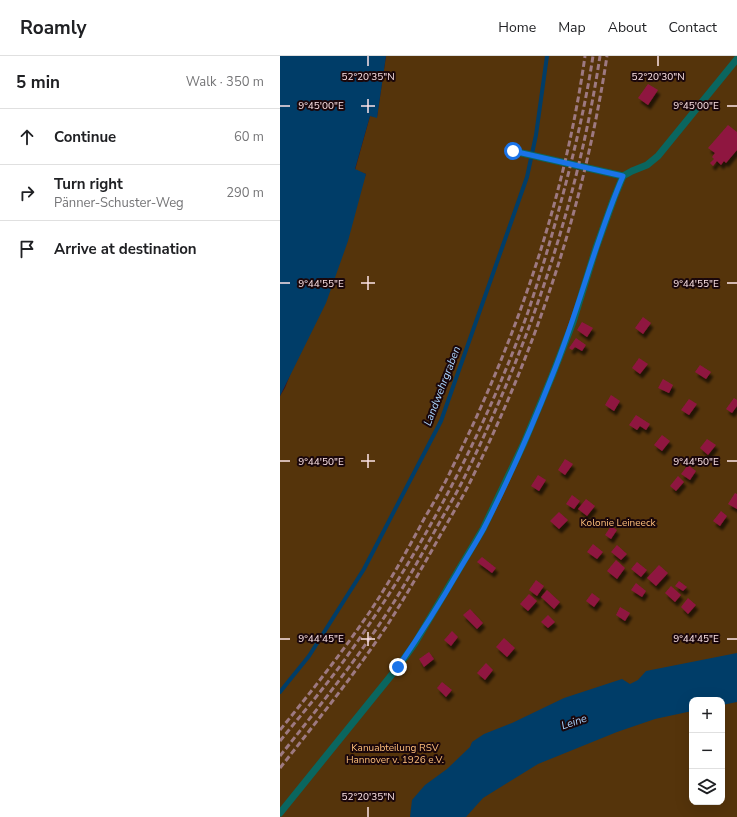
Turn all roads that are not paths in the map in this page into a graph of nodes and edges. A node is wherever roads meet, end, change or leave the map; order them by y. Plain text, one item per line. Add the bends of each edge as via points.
1 (737, 59) edge
2 (513, 151) dead end
3 (623, 176) junction
4 (280, 813) edge

1 - 3 lane via 658,156 647,165
2 - 3 lane
3 - 4 lane via 558,362 524,443 483,529 398,667

